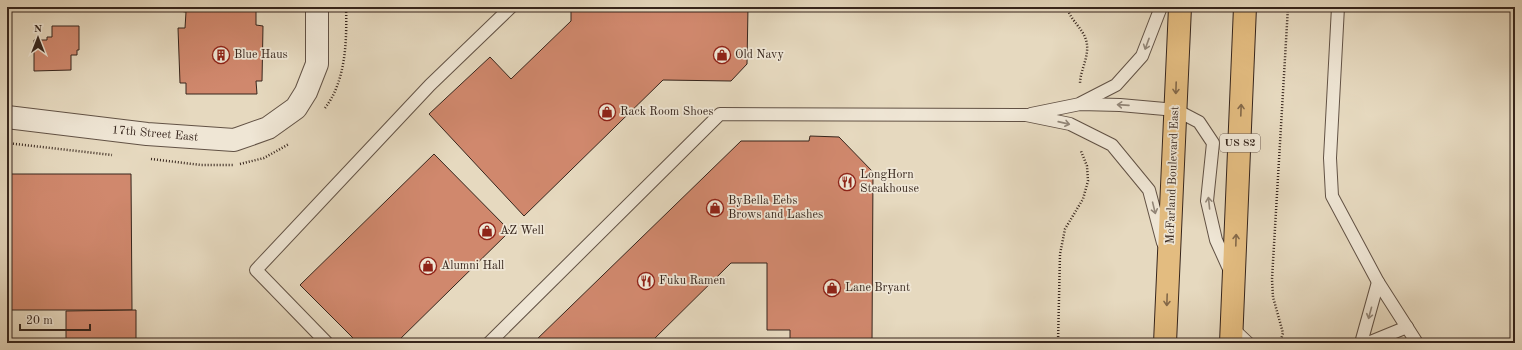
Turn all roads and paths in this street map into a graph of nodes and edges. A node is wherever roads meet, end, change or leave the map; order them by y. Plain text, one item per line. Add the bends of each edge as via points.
1 (317, 7) edge
2 (511, 7) edge
3 (1067, 7) edge
4 (1161, 7) edge
5 (1180, 7) edge
6 (1245, 7) edge
7 (1288, 7) edge
8 (1338, 7) edge
9 (1080, 104) junction
10 (1176, 110) junction
11 (1026, 115) junction
12 (7, 117) edge
13 (1080, 128) junction
14 (1169, 262) junction
15 (1234, 279) junction
16 (1378, 282) junction
17 (1407, 326) junction
18 (1231, 336) edge
19 (327, 343) edge
20 (489, 343) edge
21 (1058, 343) edge
22 (1166, 343) edge
23 (1248, 343) edge
24 (1280, 343) edge
25 (1361, 343) edge
26 (1368, 343) edge
27 (1417, 343) edge

1 - 12 street, 17th Street East via 317,64 306,92 296,108 268,128 234,140 147,134
2 - 19 lane via 430,85 256,270
3 - 9 path via 1085,37 1087,50 1080,75
4 -> 9 lane via 1142,56 1116,85
5 -> 10 highway, McFarland Boulevard East
15 -> 6 highway, US 82
7 - 24 path via 1272,279 1273,297 1283,333
8 - 16 lane via 1330,158 1332,196
10 -> 9 lane
9 - 11 lane
10 - 14 highway, McFarland Boulevard East
15 -> 10 lane via 1216,240 1207,201 1213,143 1199,122
11 -> 13 lane
11 - 20 lane via 720,114
13 -> 14 lane via 1112,144 1149,190
13 - 21 path via 1080,146 1087,166 1088,181 1083,199 1065,229 1060,254
14 -> 22 highway, McFarland Boulevard East
15 - 18 highway, US 82
16 - 17 lane
16 -> 25 lane
17 - 26 lane
17 - 27 lane
18 - 23 lane

